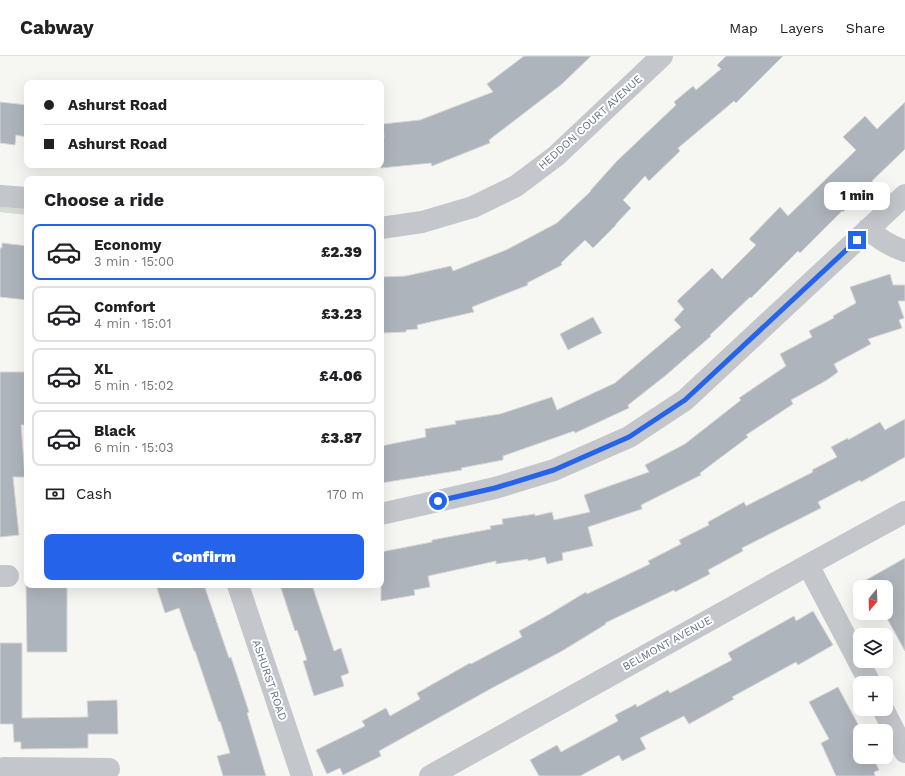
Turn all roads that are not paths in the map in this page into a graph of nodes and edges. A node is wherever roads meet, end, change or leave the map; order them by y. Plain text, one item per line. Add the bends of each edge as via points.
1 (662, 56) edge
2 (905, 194) edge
3 (0, 196) edge
4 (24, 198) edge
5 (384, 228) edge
6 (868, 229) junction
7 (905, 251) edge
8 (905, 512) edge
9 (384, 513) edge
10 (808, 565) junction
11 (239, 588) edge
12 (866, 676) edge
13 (887, 716) edge
14 (905, 752) edge
15 (0, 770) edge
16 (109, 770) dead end
17 (302, 776) edge
18 (430, 776) edge

1 - 5 street, HEDDON COURT AVENUE via 556,156 516,186 472,207 422,222
2 - 6 street
3 - 4 street
6 - 7 street via 891,247
6 - 9 street via 685,400 629,437 532,477
8 - 10 street, BELMONT AVENUE
10 - 12 street
10 - 18 street, BELMONT AVENUE
11 - 17 street, ASHURST ROAD
13 - 14 street
15 - 16 street

